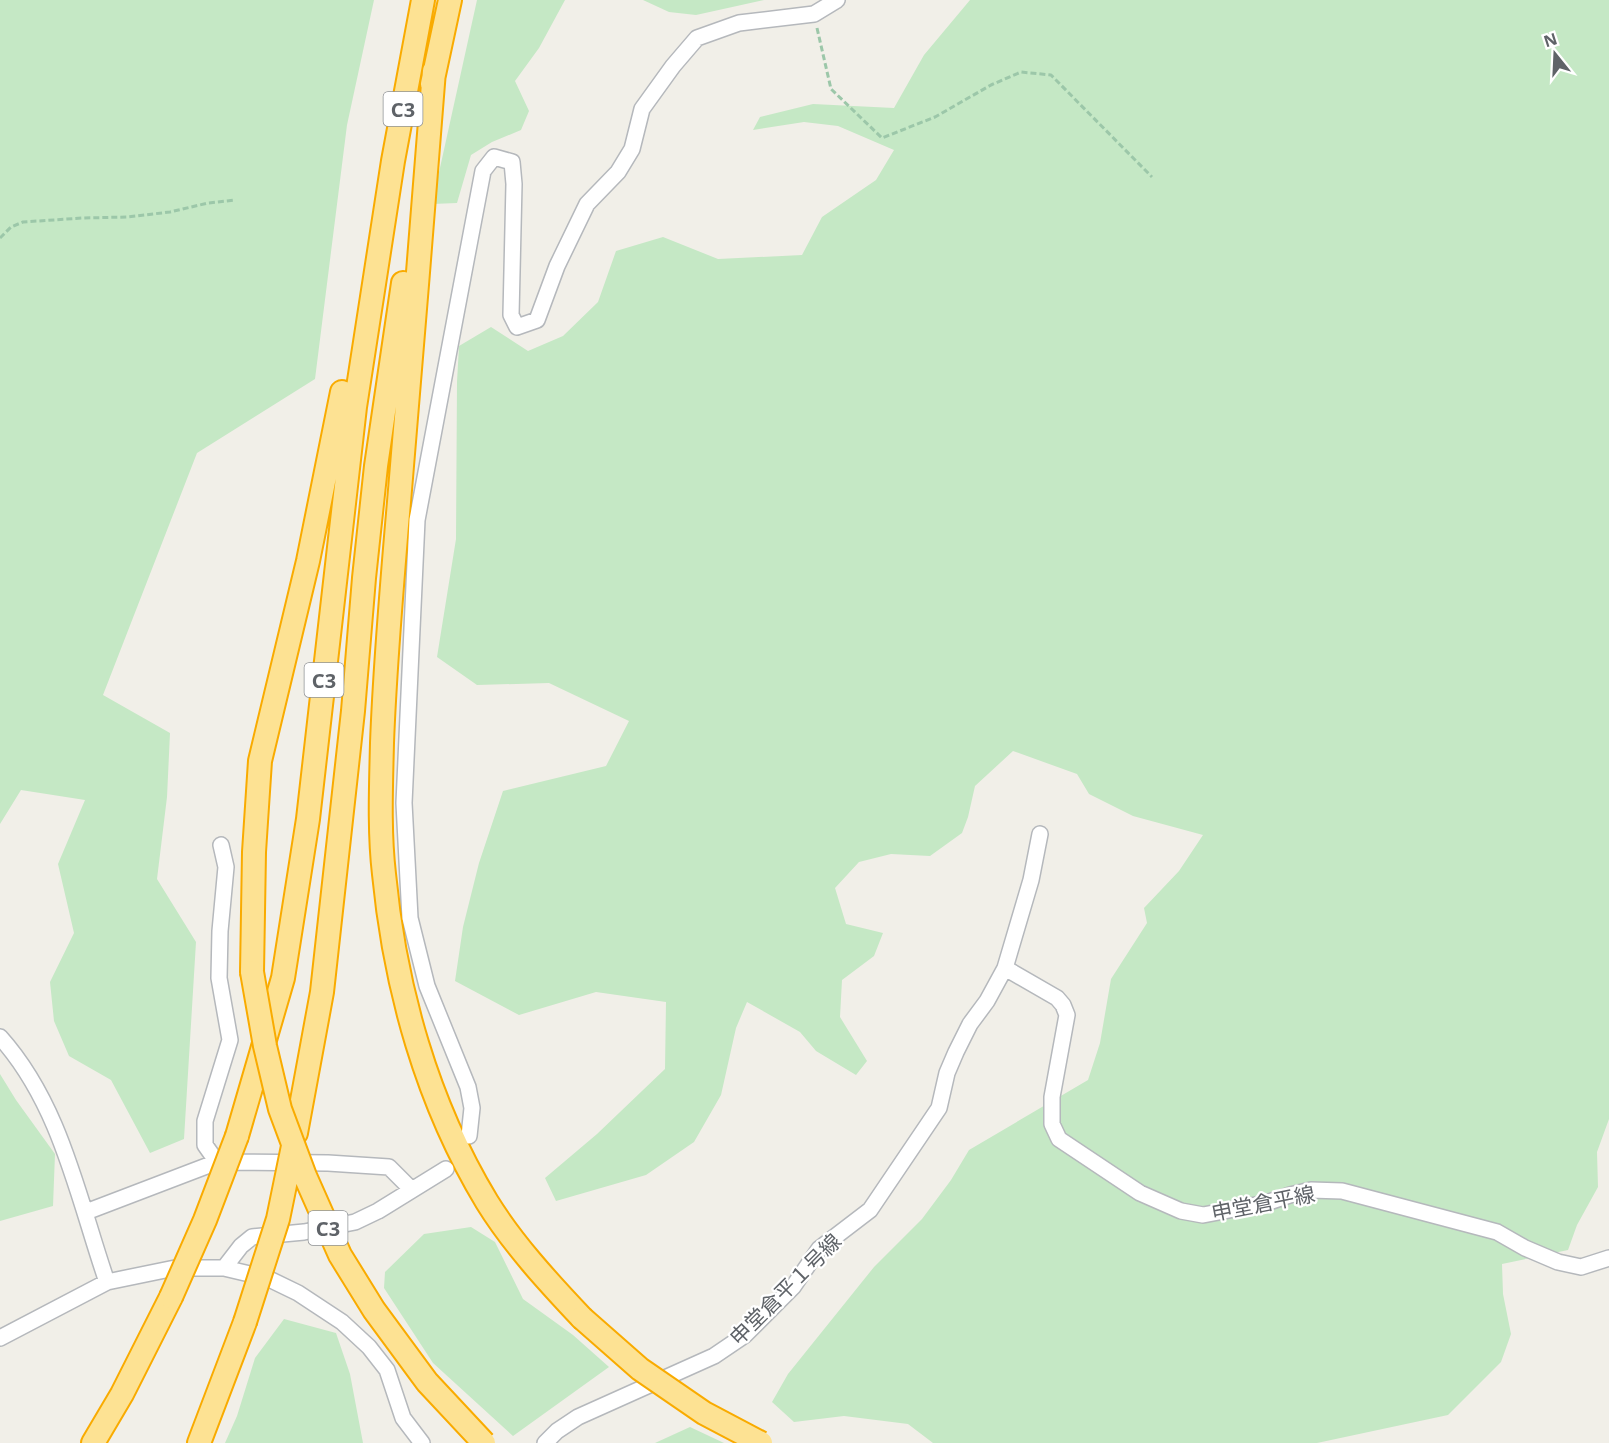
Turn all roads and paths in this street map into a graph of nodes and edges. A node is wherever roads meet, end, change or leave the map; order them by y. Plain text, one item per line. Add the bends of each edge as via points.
1 (423, 0) edge
2 (450, 0) edge
3 (837, 0) edge
4 (814, 14) junction
5 (434, 71) junction
6 (1152, 177) dead end
7 (235, 200) dead end
8 (384, 218) junction
9 (0, 238) edge
10 (1040, 834) dead end
11 (221, 845) dead end
12 (1005, 968) junction
13 (0, 1037) edge
14 (469, 1136) dead end
15 (217, 1162) junction
16 (446, 1168) dead end
17 (412, 1190) junction
18 (86, 1212) junction
19 (1609, 1258) edge
20 (224, 1268) junction
21 (107, 1282) junction
22 (0, 1338) edge
23 (93, 1443) edge
24 (199, 1443) edge
25 (422, 1443) edge
26 (484, 1443) edge
27 (545, 1443) edge
28 (761, 1443) edge

1 - 8 highway, C3
2 - 5 highway, C3
3 - 4 street
4 - 6 path via 831,89 882,138 935,117 1021,72 1051,75
4 - 14 street via 739,23 697,38 642,110 632,149 618,172 587,204 557,266 537,320 517,327 511,315 512,162 494,157 483,171 417,520 404,803 410,918 427,986 468,1087 472,1108
5 - 24 highway, bridge via 376,466 322,992 278,1219 245,1322
5 - 28 highway, bridge via 384,676 383,872 406,1005 451,1136 488,1204 536,1268 582,1318 640,1369 704,1413
7 - 9 path via 127,217 23,222
8 - 23 highway, C3, bridge via 355,407 305,842 282,978 237,1136 205,1220 171,1297
8 - 26 highway, C3, bridge via 359,291 308,561 260,760 252,972 280,1108 340,1255 374,1310 427,1382
10 - 12 street, 申堂倉平１号線
11 - 15 street via 226,867 219,978 230,1040 205,1121 205,1145
12 - 19 street, 申堂倉平線 via 1057,998 1067,1015 1052,1097 1052,1124 1059,1139 1140,1193 1181,1211 1203,1215 1311,1190 1342,1191 1497,1232 1558,1262 1581,1267
12 - 27 street, 申堂倉平１号線 via 956,1052 939,1108 870,1210 819,1249 793,1287 745,1335 714,1356 578,1418
13 - 18 street via 12,1050 56,1127
15 - 17 street via 389,1167
15 - 18 street
16 - 17 street
17 - 20 street via 355,1222 252,1237
18 - 21 street
20 - 21 street via 175,1268
20 - 25 street via 267,1278 342,1322 387,1370 403,1418
21 - 22 street

